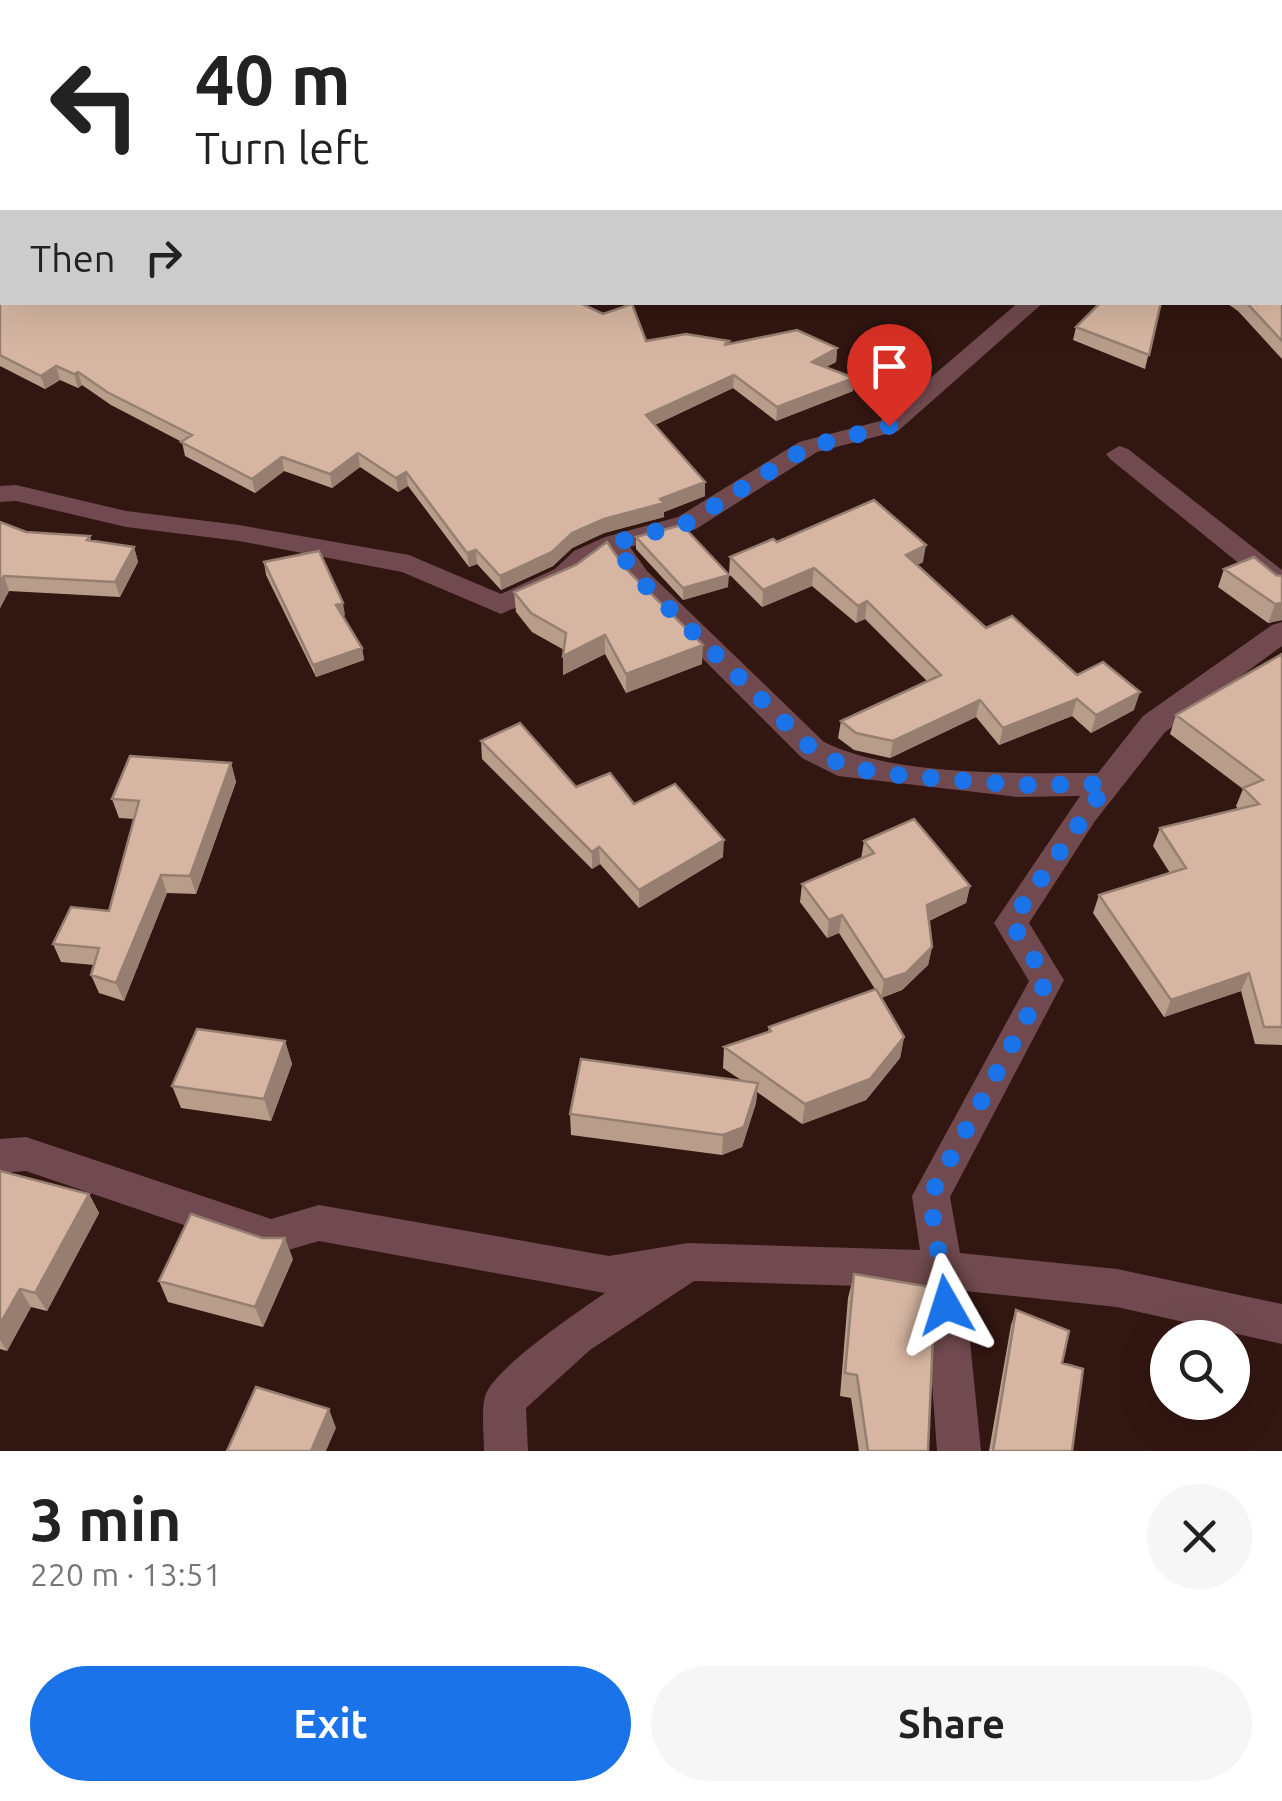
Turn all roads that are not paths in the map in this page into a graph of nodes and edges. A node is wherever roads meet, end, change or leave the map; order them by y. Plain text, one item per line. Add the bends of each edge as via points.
1 (1029, 305) edge
2 (1119, 454) dead end
3 (0, 494) edge
4 (614, 543) junction
5 (1282, 584) edge
6 (1282, 632) edge
7 (1107, 784) junction
8 (0, 1156) edge
9 (688, 1262) junction
10 (944, 1270) junction
11 (1282, 1324) edge
12 (506, 1451) edge
13 (960, 1451) edge

1 - 4 street via 889,426 808,447 687,523
2 - 5 street
3 - 4 street via 409,564 501,605
4 - 7 street via 637,577 813,750 849,768 1019,785
6 - 7 street via 1154,724
7 - 10 street via 1011,922 1047,980 930,1196
8 - 9 street via 26,1154 271,1237 319,1222 609,1274
9 - 10 street
9 - 12 street via 576,1336 505,1399
10 - 11 street via 1118,1288
10 - 13 street

